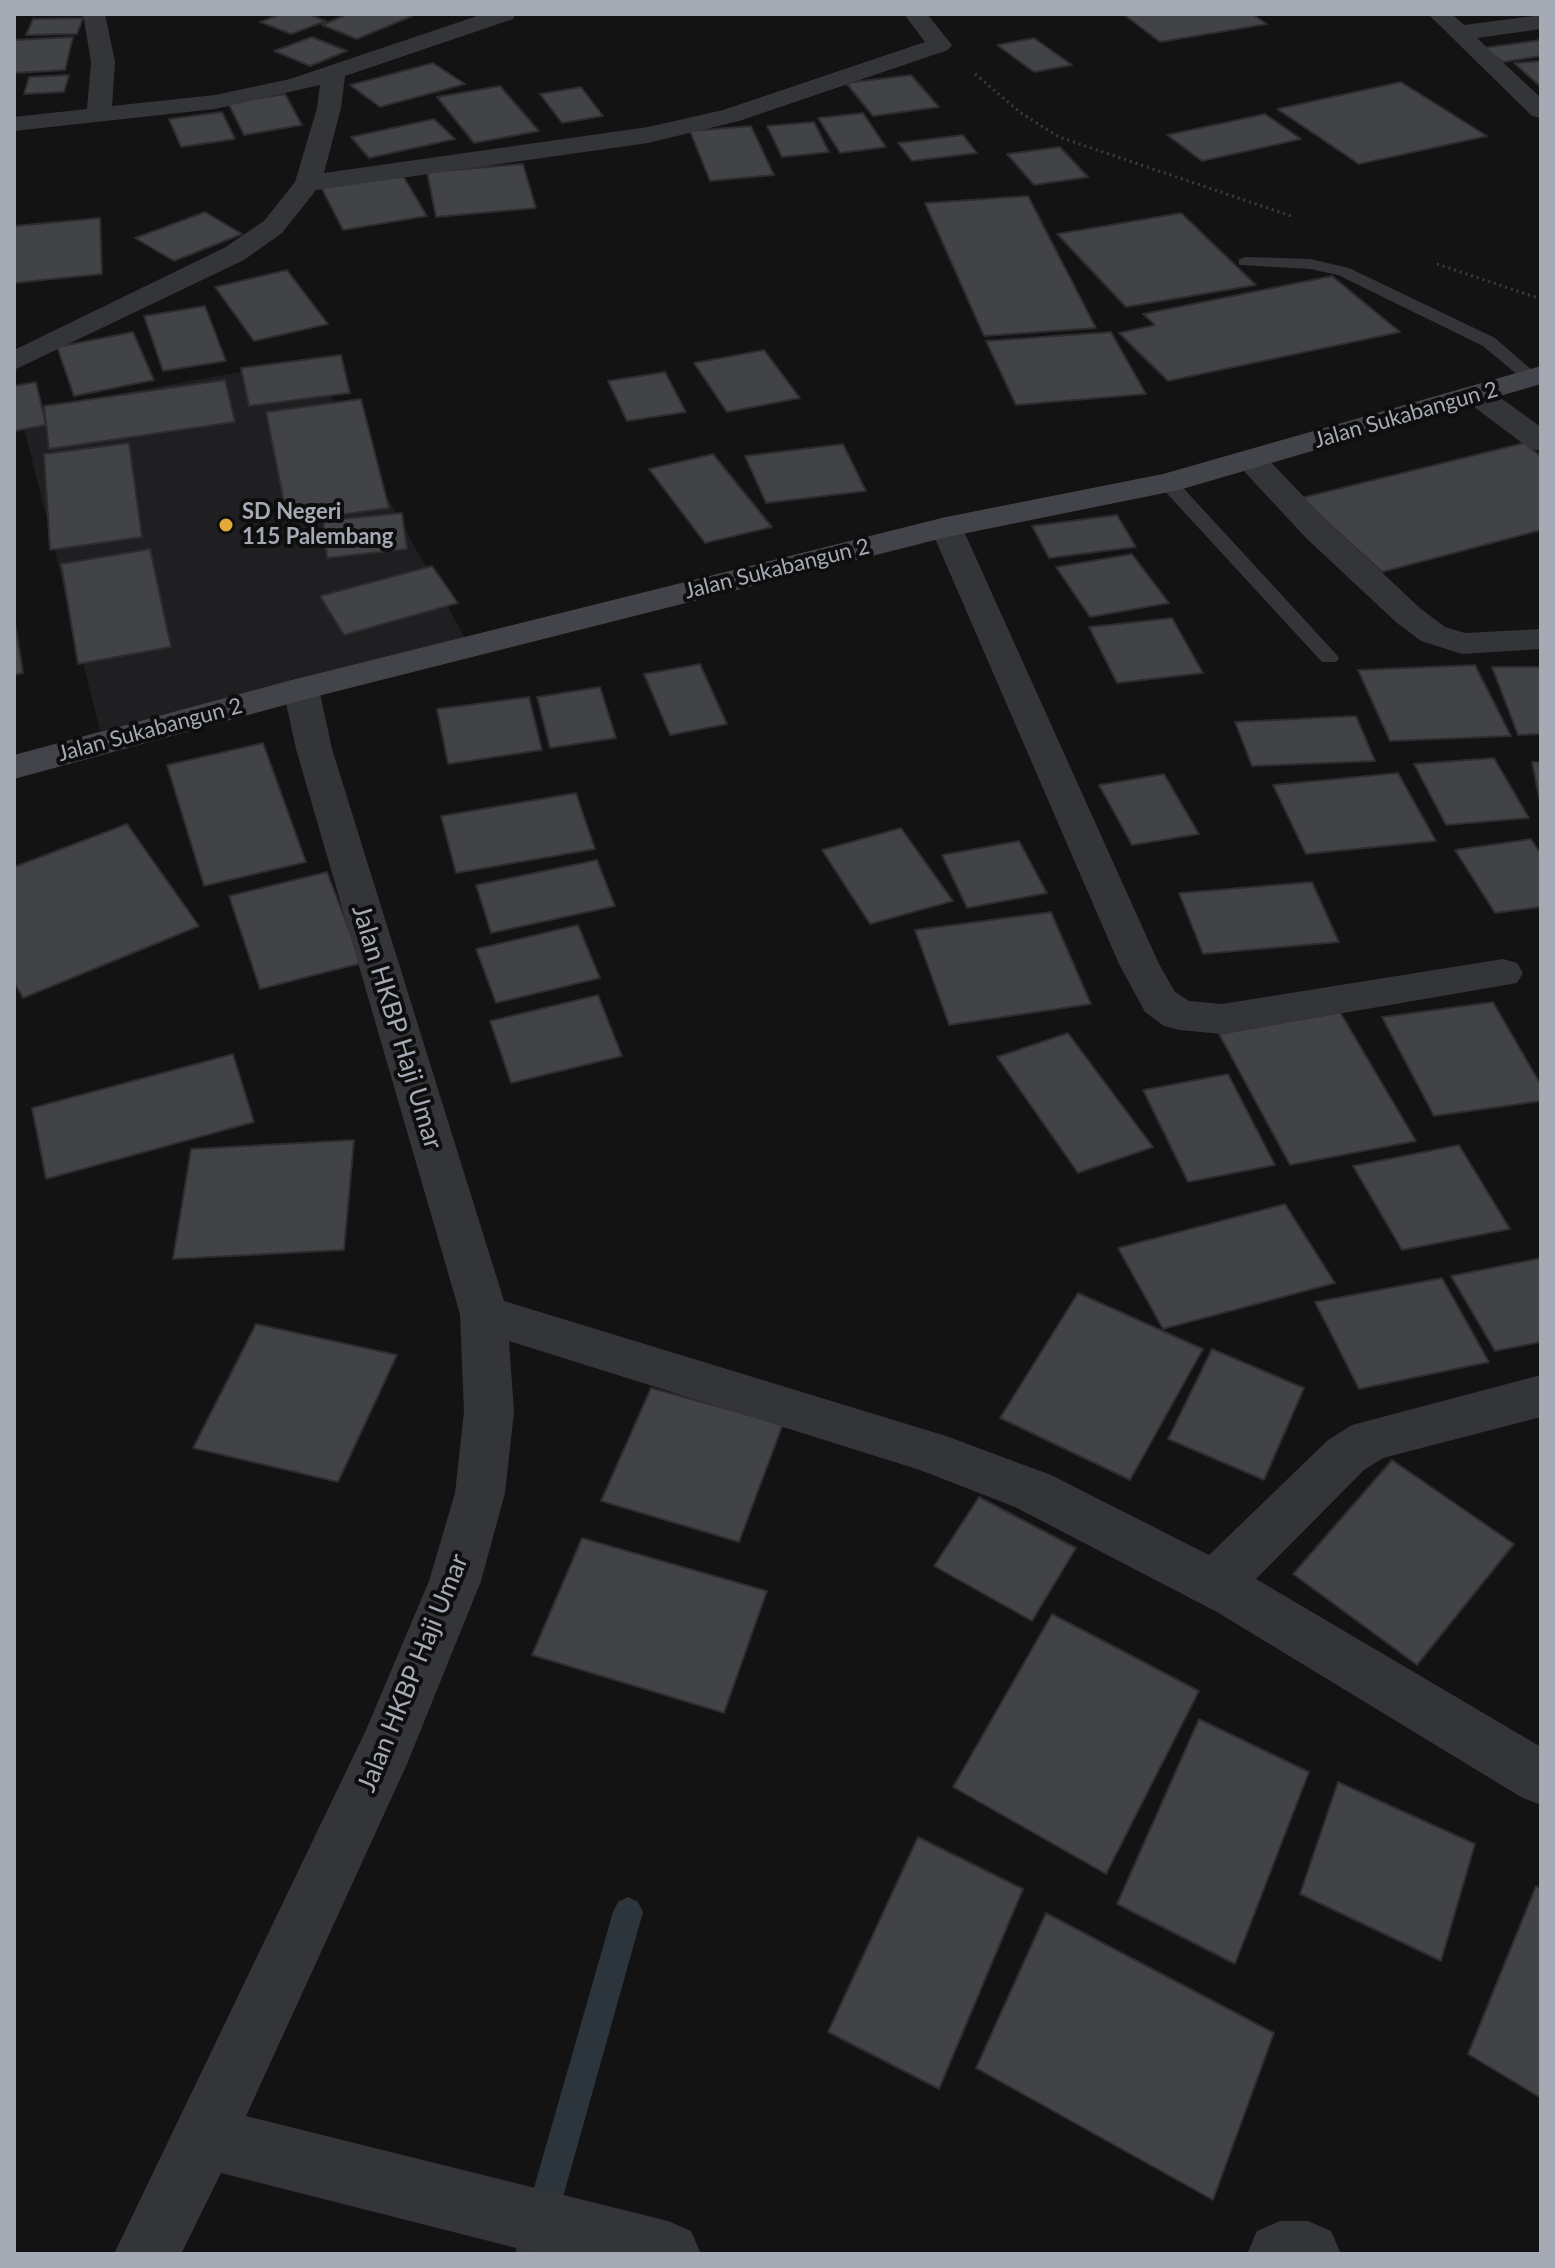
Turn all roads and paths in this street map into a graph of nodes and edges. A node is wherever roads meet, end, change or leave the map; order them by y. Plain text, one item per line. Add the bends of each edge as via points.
1 (94, 14) edge
2 (505, 14) edge
3 (915, 14) edge
4 (1439, 14) edge
5 (1541, 22) edge
6 (1460, 33) junction
7 (940, 45) junction
8 (333, 75) junction
9 (1541, 111) edge
10 (99, 116) junction
11 (14, 124) edge
12 (308, 183) junction
13 (1302, 220) dead end
14 (1245, 262) dead end
15 (1437, 264) dead end
16 (1541, 299) edge
17 (14, 325) edge
18 (19, 358) edge
19 (1536, 377) edge
20 (1476, 394) junction
21 (1541, 442) edge
22 (1252, 461) junction
23 (1168, 483) junction
24 (946, 527) junction
25 (1541, 639) edge
26 (1329, 658) dead end
27 (301, 689) junction
28 (14, 767) edge
29 (1503, 973) dead end
30 (484, 1314) junction
31 (1541, 1396) edge
32 (1215, 1584) junction
33 (1541, 1778) edge
34 (205, 2137) junction
35 (147, 2254) edge
36 (668, 2254) edge
37 (1280, 2254) edge
38 (1308, 2254) edge

1 - 10 street via 103,62
2 - 8 street
3 - 7 street
4 - 6 street
5 - 6 street
6 - 9 street
7 - 12 street via 730,116 648,135
7 - 13 path via 1021,113 1059,137
8 - 10 street via 215,102
8 - 12 street
10 - 11 street
12 - 18 street via 273,227 234,254
14 - 19 lane via 1343,271 1457,324
15 - 16 path
17 - 18 street
19 - 20 street, Jalan Sukabangun 2
20 - 21 street
20 - 22 street, Jalan Sukabangun 2
22 - 23 street, Jalan Sukabangun 2
22 - 25 street via 1319,532 1433,634 1462,644
23 - 24 street, Jalan Sukabangun 2
23 - 26 lane
24 - 27 street, Jalan Sukabangun 2
24 - 29 street via 1160,1002 1179,1015 1222,1019
27 - 28 street, Jalan Sukabangun 2
27 - 30 street, Jalan HKBP Haji Umar via 314,749
30 - 32 street via 928,1451 1033,1491
30 - 34 street, Jalan HKBP Haji Umar via 487,1425 480,1493 455,1581 387,1745
31 - 32 street via 1370,1440 1346,1455
32 - 33 street
34 - 35 street, Jalan HKBP Haji Umar
34 - 36 street
37 - 38 street

